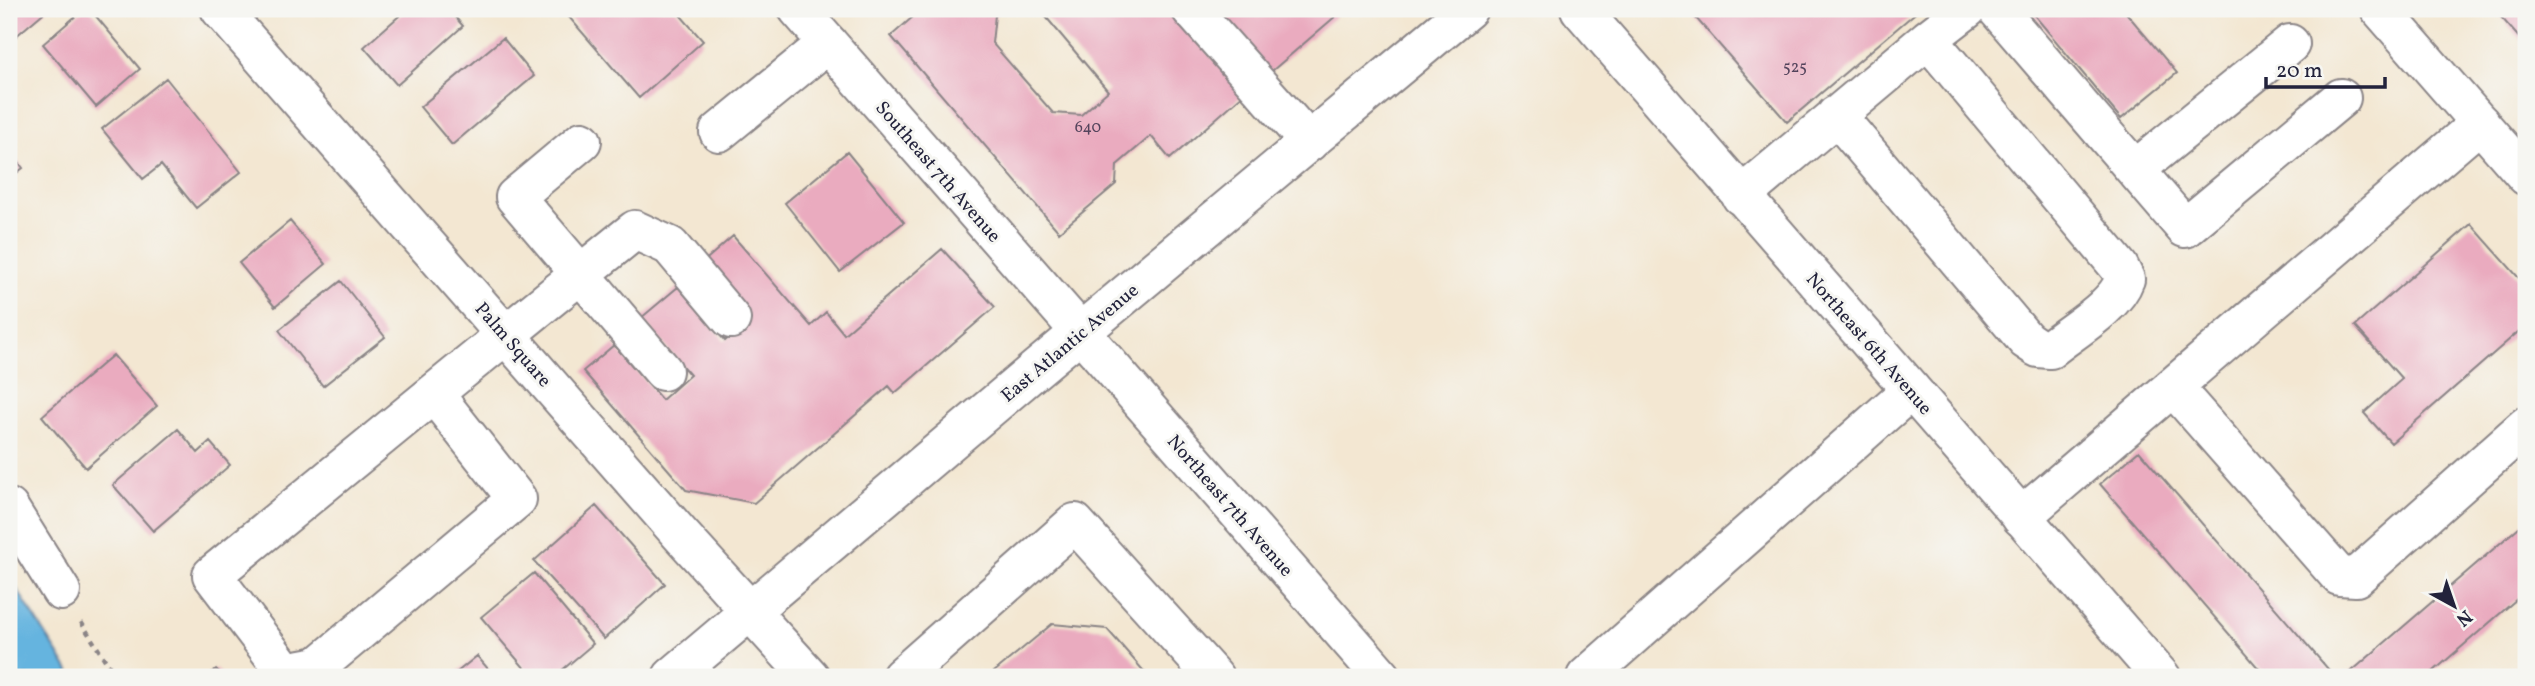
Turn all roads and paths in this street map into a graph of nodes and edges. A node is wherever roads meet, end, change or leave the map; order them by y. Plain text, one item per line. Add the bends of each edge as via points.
1 (220, 9) edge
2 (800, 9) edge
3 (1191, 9) edge
4 (1468, 9) edge
5 (1580, 9) edge
6 (1968, 9) edge
7 (1997, 9) edge
8 (2380, 9) edge
9 (1928, 39) junction
10 (828, 43) junction
11 (2290, 44) dead end
12 (2341, 98) dead end
13 (1836, 115) junction
14 (2480, 123) junction
15 (719, 132) dead end
16 (582, 141) dead end
17 (1309, 142) junction
18 (2136, 169) junction
19 (2526, 176) edge
20 (1741, 196) junction
21 (581, 274) junction
22 (731, 319) dead end
23 (1081, 332) junction
24 (506, 335) junction
25 (663, 371) dead end
26 (2173, 387) junction
27 (1911, 390) junction
28 (434, 394) junction
29 (2526, 426) edge
30 (9, 508) edge
31 (2021, 517) junction
32 (61, 591) joint
33 (750, 611) junction
34 (116, 677) edge
35 (672, 677) edge
36 (810, 677) edge
37 (901, 677) edge
38 (1214, 677) edge
39 (1382, 677) edge
40 (1586, 677) edge
41 (2161, 677) edge

1 - 24 main road, Palm Square
2 - 10 main road, Southeast 7th Avenue
3 - 17 main road
4 - 17 main road, East Atlantic Avenue
5 - 20 main road, Northeast 6th Avenue
6 - 9 main road
7 - 18 main road
8 - 14 main road
9 - 13 main road
9 - 13 main road via 2119,267 2125,279 2109,303 2050,349 2026,340
10 - 15 main road
10 - 23 main road, Southeast 7th Avenue
11 - 18 main road
12 - 18 main road via 2185,228
13 - 20 main road
14 - 19 main road
14 - 26 main road
16 - 21 main road via 515,197
17 - 23 main road, East Atlantic Avenue
20 - 27 main road, Northeast 6th Avenue
21 - 22 main road via 635,230 670,246
21 - 24 main road
21 - 25 main road
23 - 33 main road, East Atlantic Avenue
23 - 39 main road, Northeast 7th Avenue
24 - 28 main road
24 - 33 main road, Palm Square
26 - 29 main road via 2339,576 2356,577
26 - 31 main road
27 - 31 main road, Northeast 6th Avenue
27 - 40 main road
28 - 28 main road via 212,575 286,672 318,666 517,499
30 - 32 main road
31 - 41 main road, Northeast 6th Avenue
32 - 34 path
33 - 35 main road, East Atlantic Avenue
33 - 36 main road, Palm Square
37 - 38 main road via 1075,523

